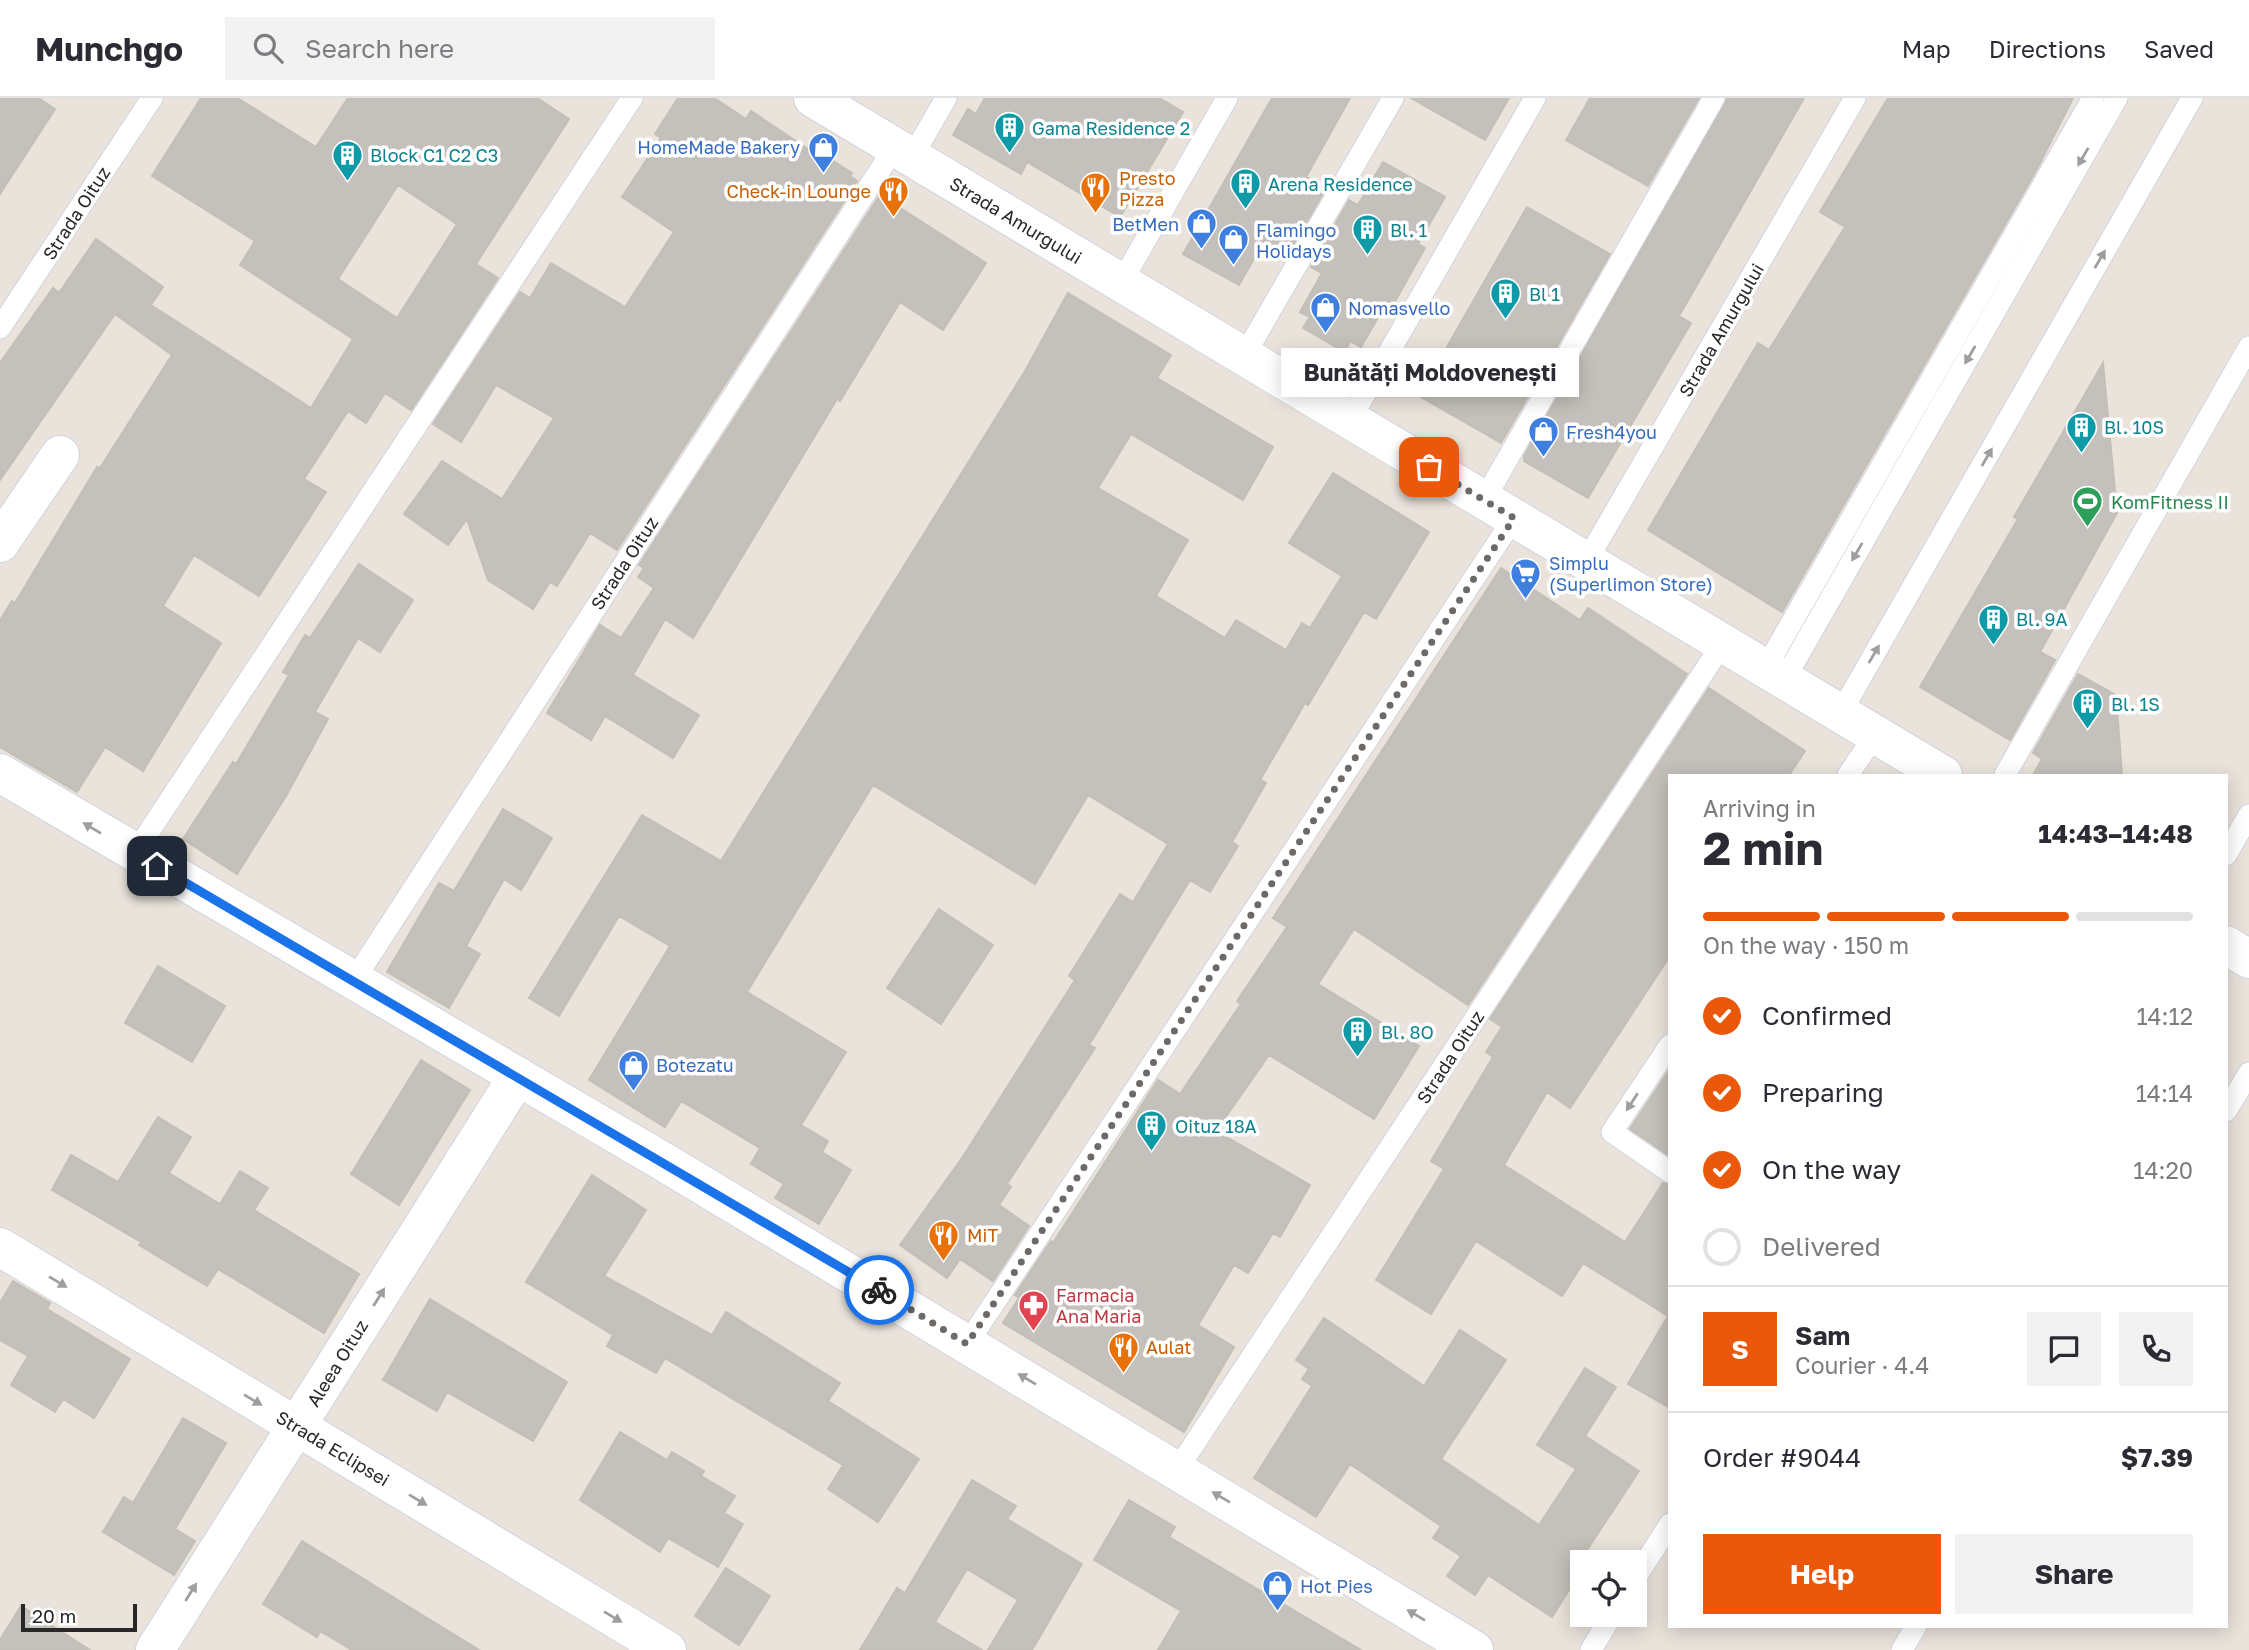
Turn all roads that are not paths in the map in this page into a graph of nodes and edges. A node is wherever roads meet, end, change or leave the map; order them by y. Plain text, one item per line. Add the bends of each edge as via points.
1 (152, 98) edge
2 (632, 98) edge
3 (813, 98) edge
4 (946, 98) edge
5 (1227, 98) edge
6 (1393, 98) edge
7 (1535, 98) edge
8 (1714, 98) edge
9 (1855, 98) edge
10 (2093, 98) edge
11 (2117, 98) edge
12 (2192, 98) edge
13 (903, 152) junction
14 (1121, 283) junction
15 (0, 328) edge
16 (2249, 346) edge
17 (1244, 356) junction
18 (1350, 420) junction
19 (60, 455) dead end
20 (1499, 509) junction
21 (0, 543) edge
22 (1586, 562) junction
23 (1723, 643) junction
24 (1774, 674) junction
25 (1840, 714) junction
26 (1875, 735) junction
27 (0, 773) edge
28 (1849, 774) edge
29 (1941, 774) edge
30 (2005, 774) edge
31 (2249, 815) edge
32 (2228, 852) edge
33 (135, 853) junction
34 (2228, 946) edge
35 (2249, 959) edge
36 (354, 980) junction
37 (1668, 1048) edge
38 (2249, 1073) edge
39 (518, 1076) junction
40 (2228, 1108) edge
41 (1668, 1171) edge
42 (0, 1247) edge
43 (967, 1344) junction
44 (297, 1426) junction
45 (1177, 1470) junction
46 (1668, 1527) edge
47 (1647, 1560) edge
48 (1605, 1627) edge
49 (1915, 1628) edge
50 (155, 1650) edge
51 (667, 1650) edge
52 (1474, 1650) edge
53 (1591, 1650) edge
54 (1902, 1650) edge

1 - 15 lane, Strada Oituz
2 - 33 lane
3 - 13 street, Strada Amurgului
4 - 13 lane
5 - 14 lane
6 - 17 lane
7 - 18 lane
8 - 20 lane
9 - 22 lane, Strada Amurgului
10 - 24 lane
11 -> 24 lane
25 -> 12 lane
13 - 14 street, Strada Amurgului
13 - 36 lane, Strada Oituz
14 - 17 street, Strada Amurgului
16 - 30 lane
17 - 18 street, Strada Amurgului
18 - 20 street, Strada Amurgului
19 - 21 street
20 - 22 street, Strada Amurgului
20 - 43 lane
22 - 23 street, Strada Amurgului
23 - 24 street, Strada Amurgului
23 - 45 lane, Strada Oituz
24 - 25 street, Strada Amurgului
25 - 26 street, Strada Amurgului
26 - 28 lane
26 - 29 street, Strada Amurgului
33 -> 27 street
31 - 32 lane
33 - 36 street
34 - 35 street
36 - 39 street
37 -> 41 lane via 1612,1132
38 - 40 lane
39 - 43 street
44 -> 39 street, Aleea Oituz
42 -> 44 street, Strada Eclipsei
45 -> 43 street
50 -> 44 street, Aleea Oituz
44 -> 51 street, Strada Eclipsei
52 -> 45 street
46 - 47 lane
48 - 53 lane
49 - 54 lane

